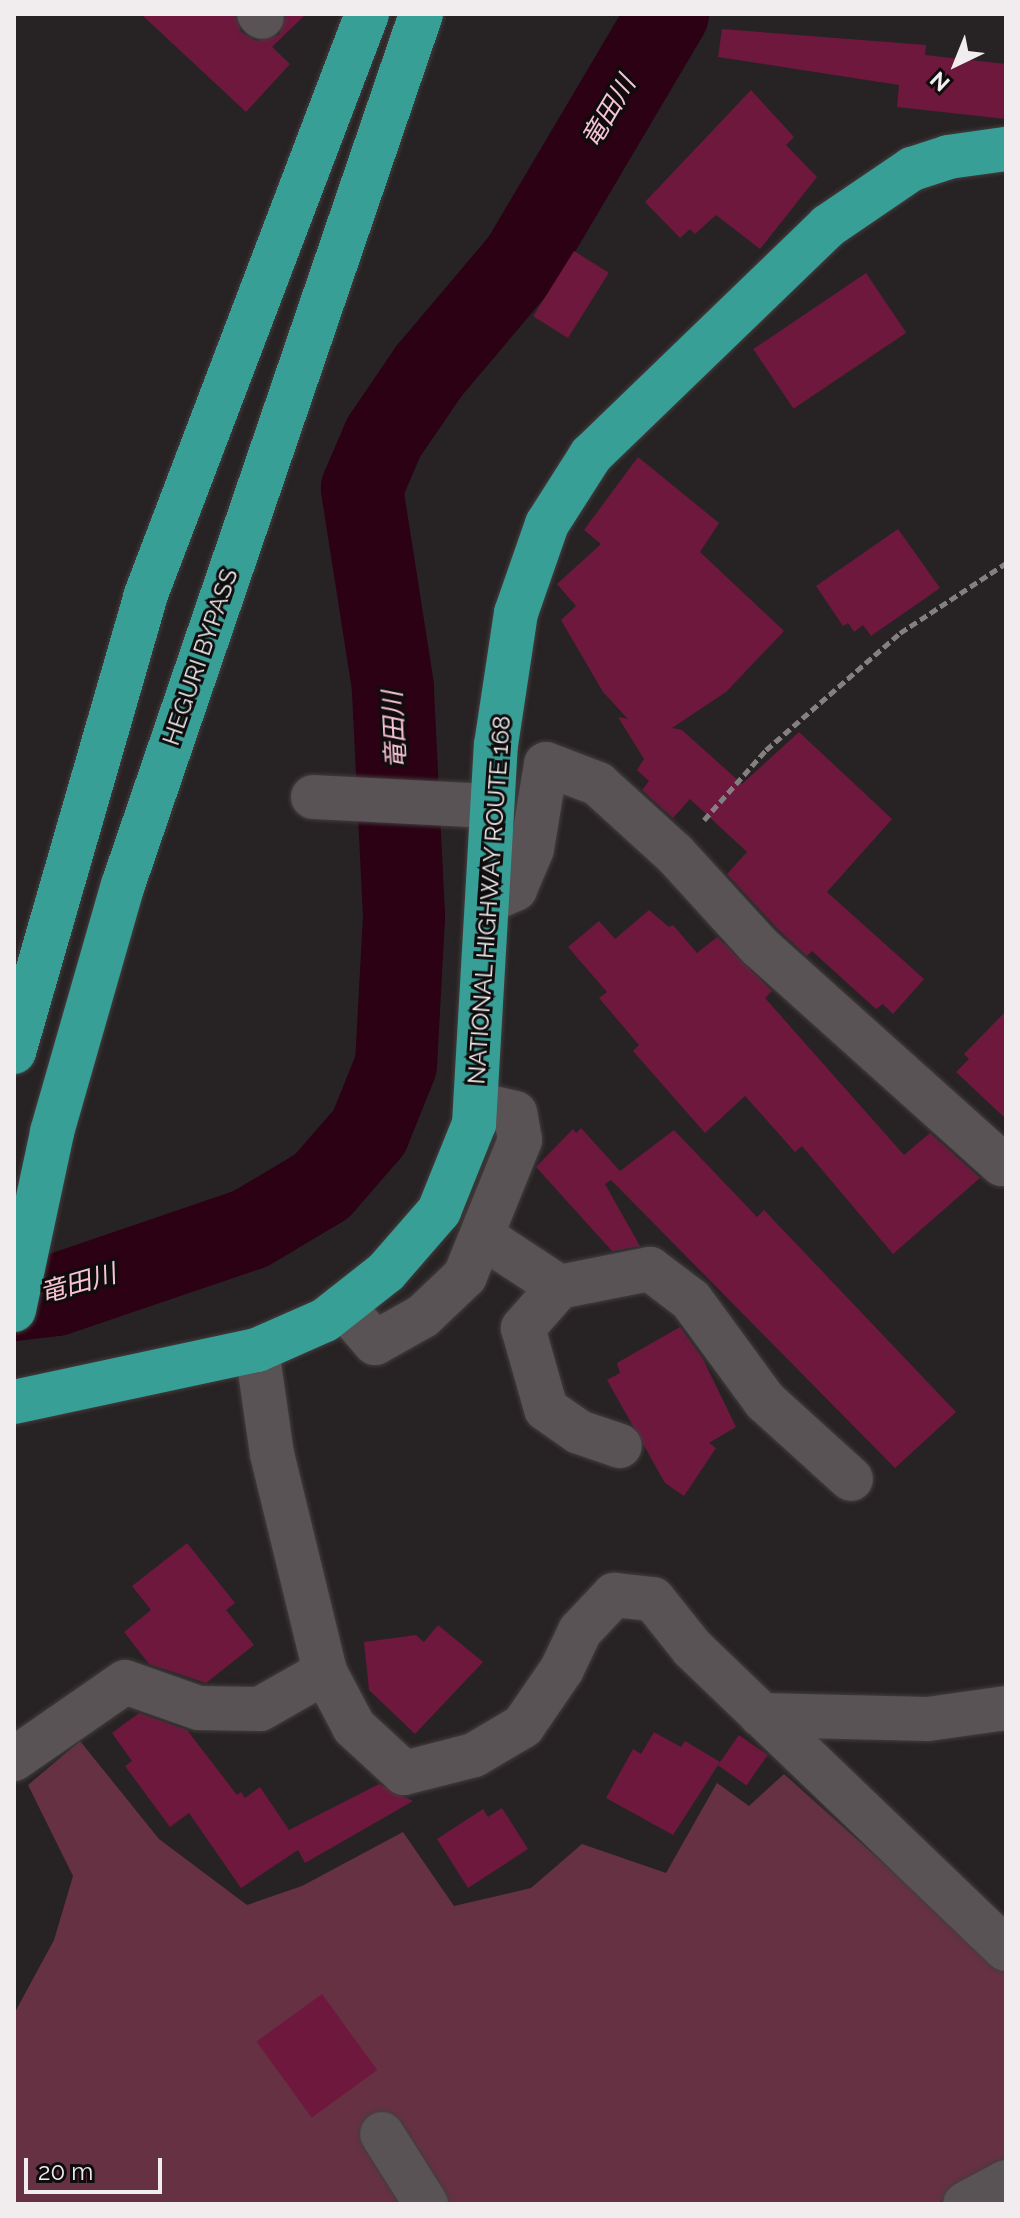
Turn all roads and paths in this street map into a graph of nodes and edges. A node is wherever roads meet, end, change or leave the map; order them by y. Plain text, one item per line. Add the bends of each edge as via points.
1 (367, 14) edge
2 (421, 14) edge
3 (1006, 149) edge
4 (1006, 563) edge
5 (313, 797) dead end
6 (492, 806) junction
7 (675, 854) junction
8 (488, 901) junction
9 (14, 1052) edge
10 (476, 1104) junction
11 (1006, 1161) edge
12 (483, 1237) junction
13 (559, 1287) junction
14 (343, 1306) junction
15 (14, 1310) edge
16 (257, 1350) junction
17 (14, 1402) edge
18 (620, 1446) dead end
19 (851, 1479) dead end
20 (325, 1672) junction
21 (1006, 1708) edge
22 (761, 1715) junction
23 (14, 1759) edge
24 (1006, 1949) edge
25 (382, 2134) dead end
26 (1006, 2182) edge
27 (426, 2204) edge
28 (965, 2204) edge

1 - 9 highway via 145,597
2 - 15 highway, HEGURI BYPASS via 128,870 52,1132
3 - 6 highway, NATIONAL HIGHWAY ROUTE 168 via 948,157 912,169 828,226 591,455 547,524 516,613
4 - 7 path via 900,633 766,750
5 - 6 street
6 - 8 highway, NATIONAL HIGHWAY ROUTE 168
7 - 8 street via 598,784 546,764 532,849 515,889
7 - 11 street via 760,947 1002,1164
8 - 10 highway, NATIONAL HIGHWAY ROUTE 168
10 - 12 street via 515,1113 520,1140
10 - 14 highway, NATIONAL HIGHWAY ROUTE 168 via 474,1124 439,1211 386,1272
12 - 13 street
12 - 14 street via 465,1276 423,1316 375,1343
13 - 18 street via 523,1328 546,1409 579,1432
13 - 19 street via 650,1269 691,1300 765,1401
14 - 16 highway, NATIONAL HIGHWAY ROUTE 168 via 325,1320
16 - 17 highway, NATIONAL HIGHWAY ROUTE 168
16 - 20 street via 272,1454
20 - 22 street via 354,1727 404,1773 438,1766 474,1755 523,1726 562,1669 580,1631 614,1595 653,1599 692,1648
20 - 23 street via 260,1709 199,1708 125,1682
21 - 22 street via 928,1719
22 - 24 street
25 - 27 street
26 - 28 street

